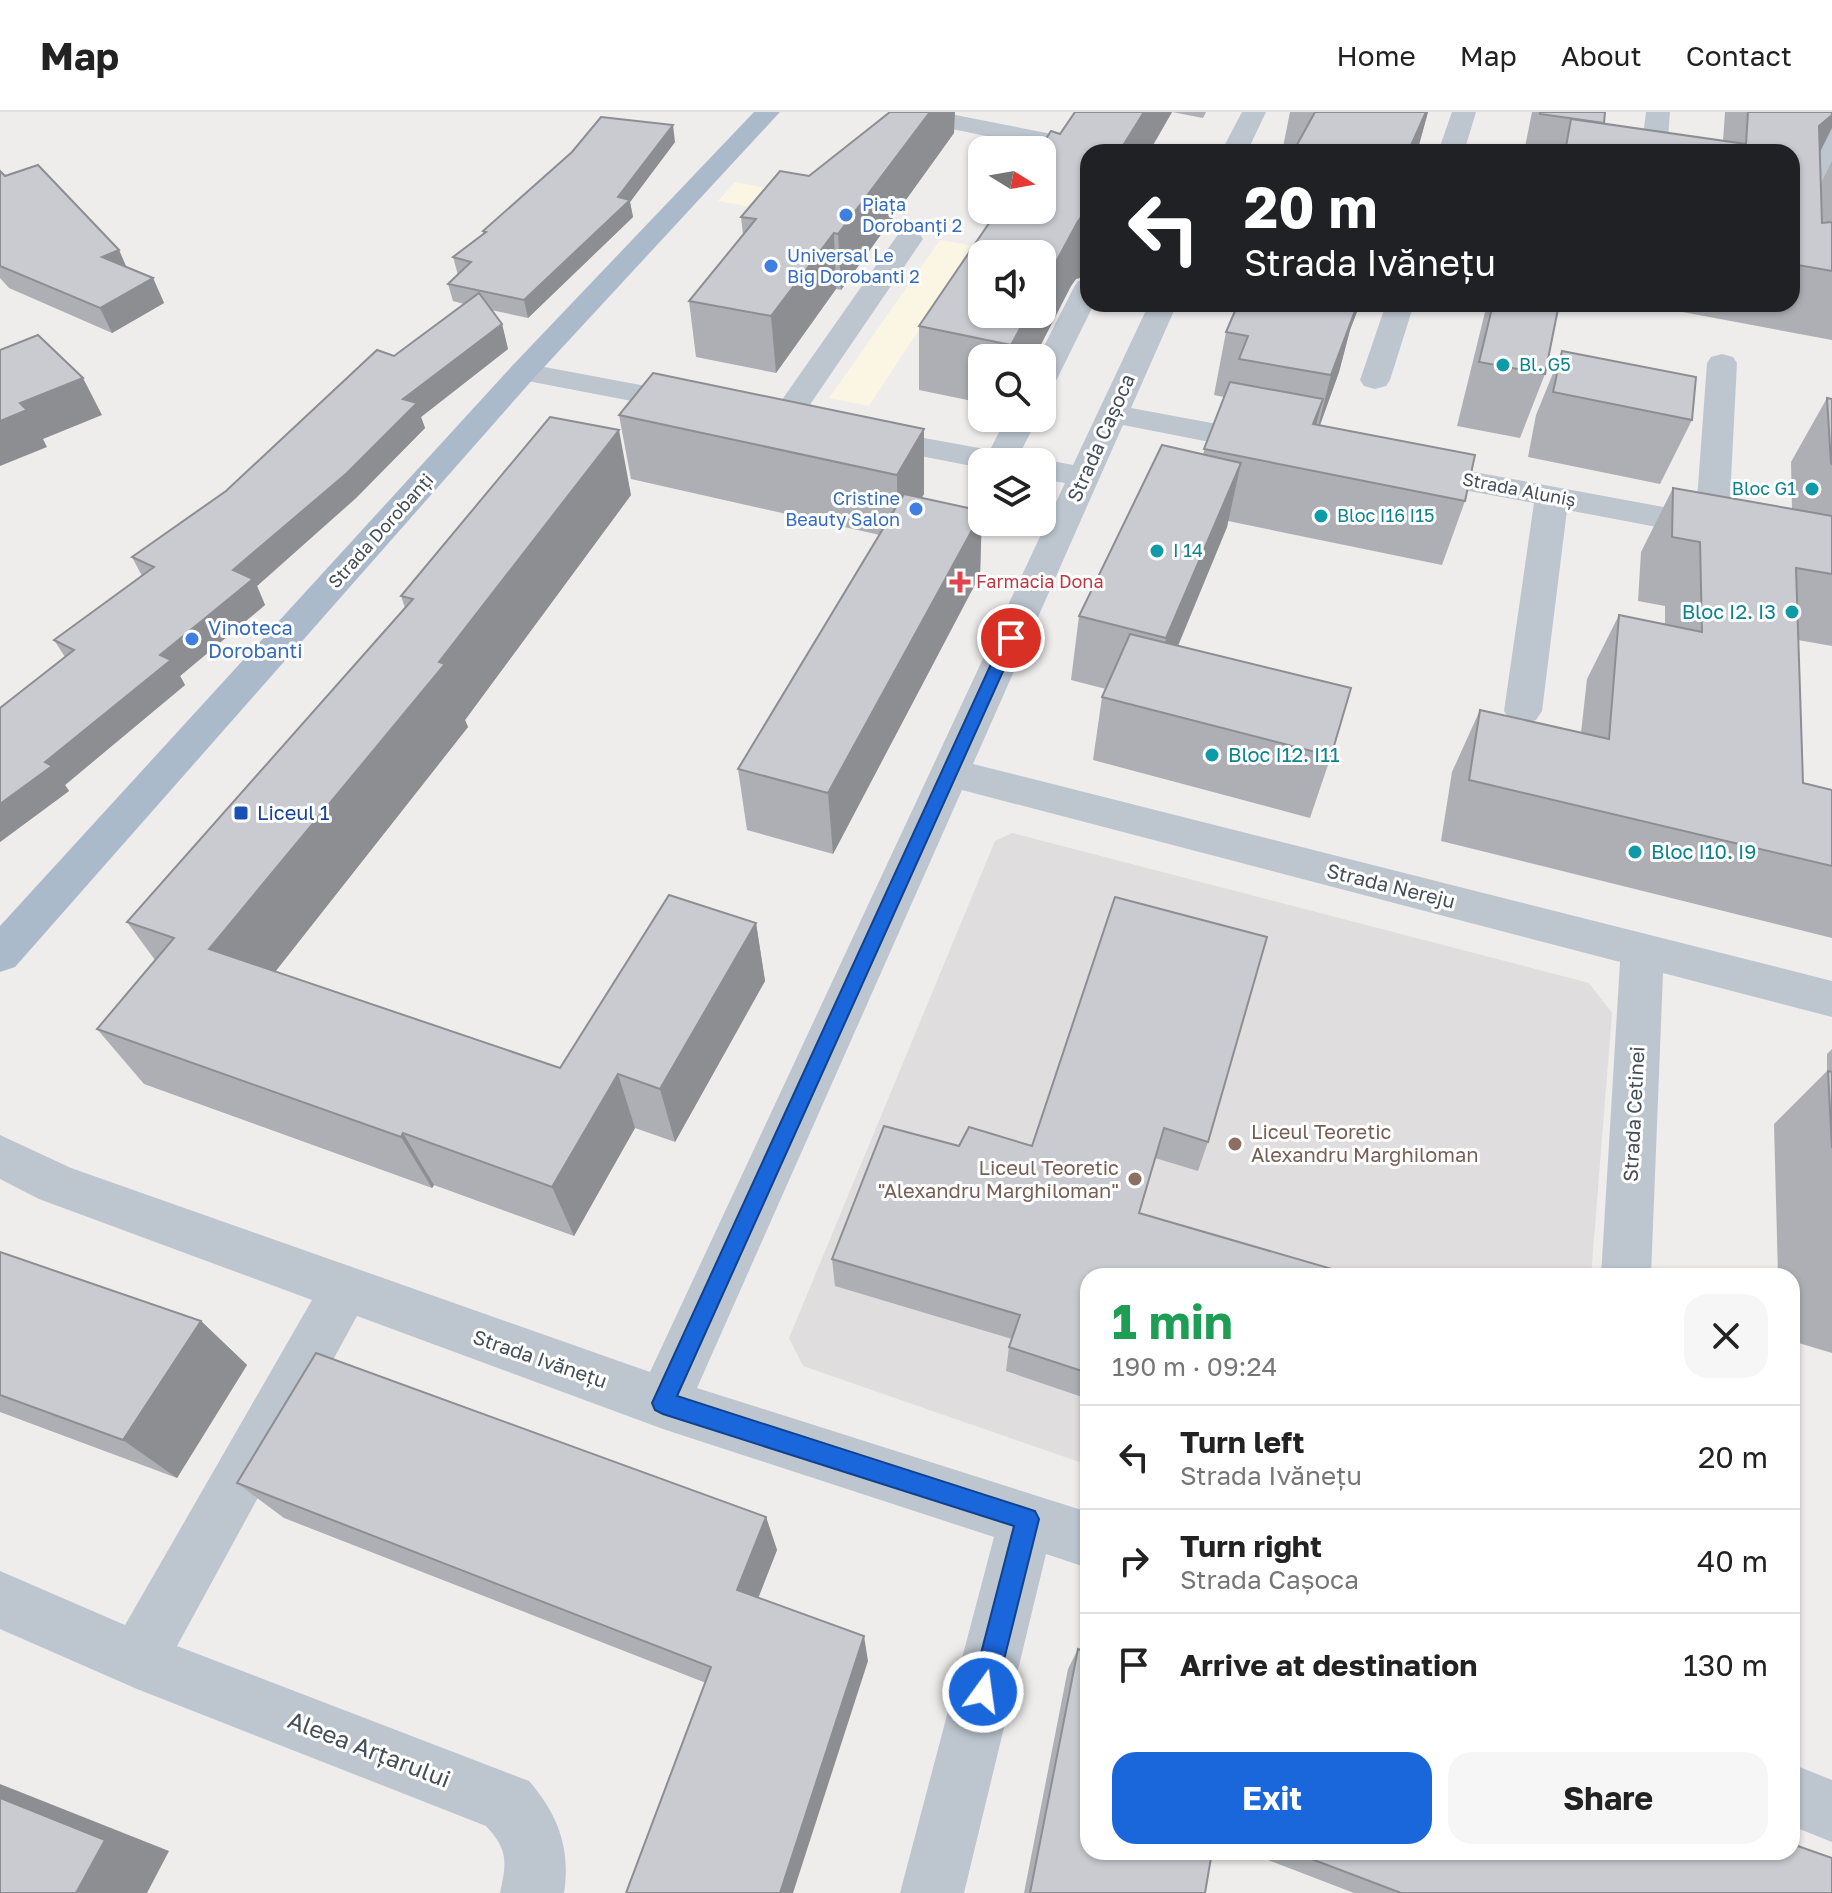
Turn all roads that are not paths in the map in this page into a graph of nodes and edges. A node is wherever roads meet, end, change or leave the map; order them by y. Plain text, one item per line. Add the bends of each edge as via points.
1 (768, 112) edge
2 (903, 112) edge
3 (1254, 112) edge
4 (1464, 112) edge
5 (1658, 112) edge
6 (1830, 112) edge
7 (1238, 144) edge
8 (1454, 144) edge
9 (1655, 144) edge
10 (1080, 147) edge
11 (1800, 192) edge
12 (909, 239) dead end
13 (1080, 303) edge
14 (1159, 312) edge
15 (1397, 312) edge
16 (1056, 351) edge
17 (1722, 363) dead end
18 (523, 372) junction
19 (1375, 380) dead end
20 (1112, 414) junction
21 (754, 416) junction
22 (1300, 449) edge
23 (968, 456) edge
24 (1379, 464) edge
25 (1056, 472) edge
26 (1083, 477) junction
27 (1552, 496) junction
28 (1712, 526) junction
29 (1832, 549) edge
30 (1523, 711) dead end
31 (951, 773) junction
32 (1642, 951) junction
33 (0, 955) edge
34 (1832, 999) edge
35 (0, 1156) edge
36 (56, 1184) junction
37 (0, 1189) edge
38 (1626, 1268) edge
39 (345, 1290) junction
40 (663, 1403) junction
41 (1027, 1519) junction
42 (1080, 1537) edge
43 (0, 1600) edge
44 (137, 1660) junction
45 (1800, 1798) edge
46 (1832, 1811) edge
47 (532, 1893) edge
48 (932, 1893) edge

1 - 18 main road, Strada Dorobanți
2 - 10 street
3 - 7 street
4 - 8 street
5 - 9 street
6 - 11 street via 1828,171
12 - 21 street
13 - 16 street
14 - 20 street, Strada Cașoca
15 - 19 street
17 - 28 street
18 - 21 street
18 - 33 main road, Strada Dorobanți
20 - 22 street
20 - 26 street, Strada Cașoca
21 - 23 street
24 - 27 street, Strada Aluniș
25 - 26 street
26 - 31 street, Strada Cașoca
27 - 28 street, Strada Aluniș
27 - 30 street
28 - 29 street, Strada Aluniș
31 - 32 street, Strada Nereju
31 - 40 street, Strada Cașoca
32 - 34 street, Strada Nereju
32 - 38 street, Strada Cetinei
35 - 36 street, Strada Ivănețu
36 - 37 street
36 - 39 street, Strada Ivănețu
39 - 40 street, Strada Ivănețu
39 - 44 street
40 - 41 street, Strada Ivănețu
41 - 42 street, Strada Ivănețu
41 - 48 street
43 - 44 street, Aleea Arțarului
44 - 47 street, Aleea Arțarului via 507,1803 529,1827 538,1868
45 - 46 street

